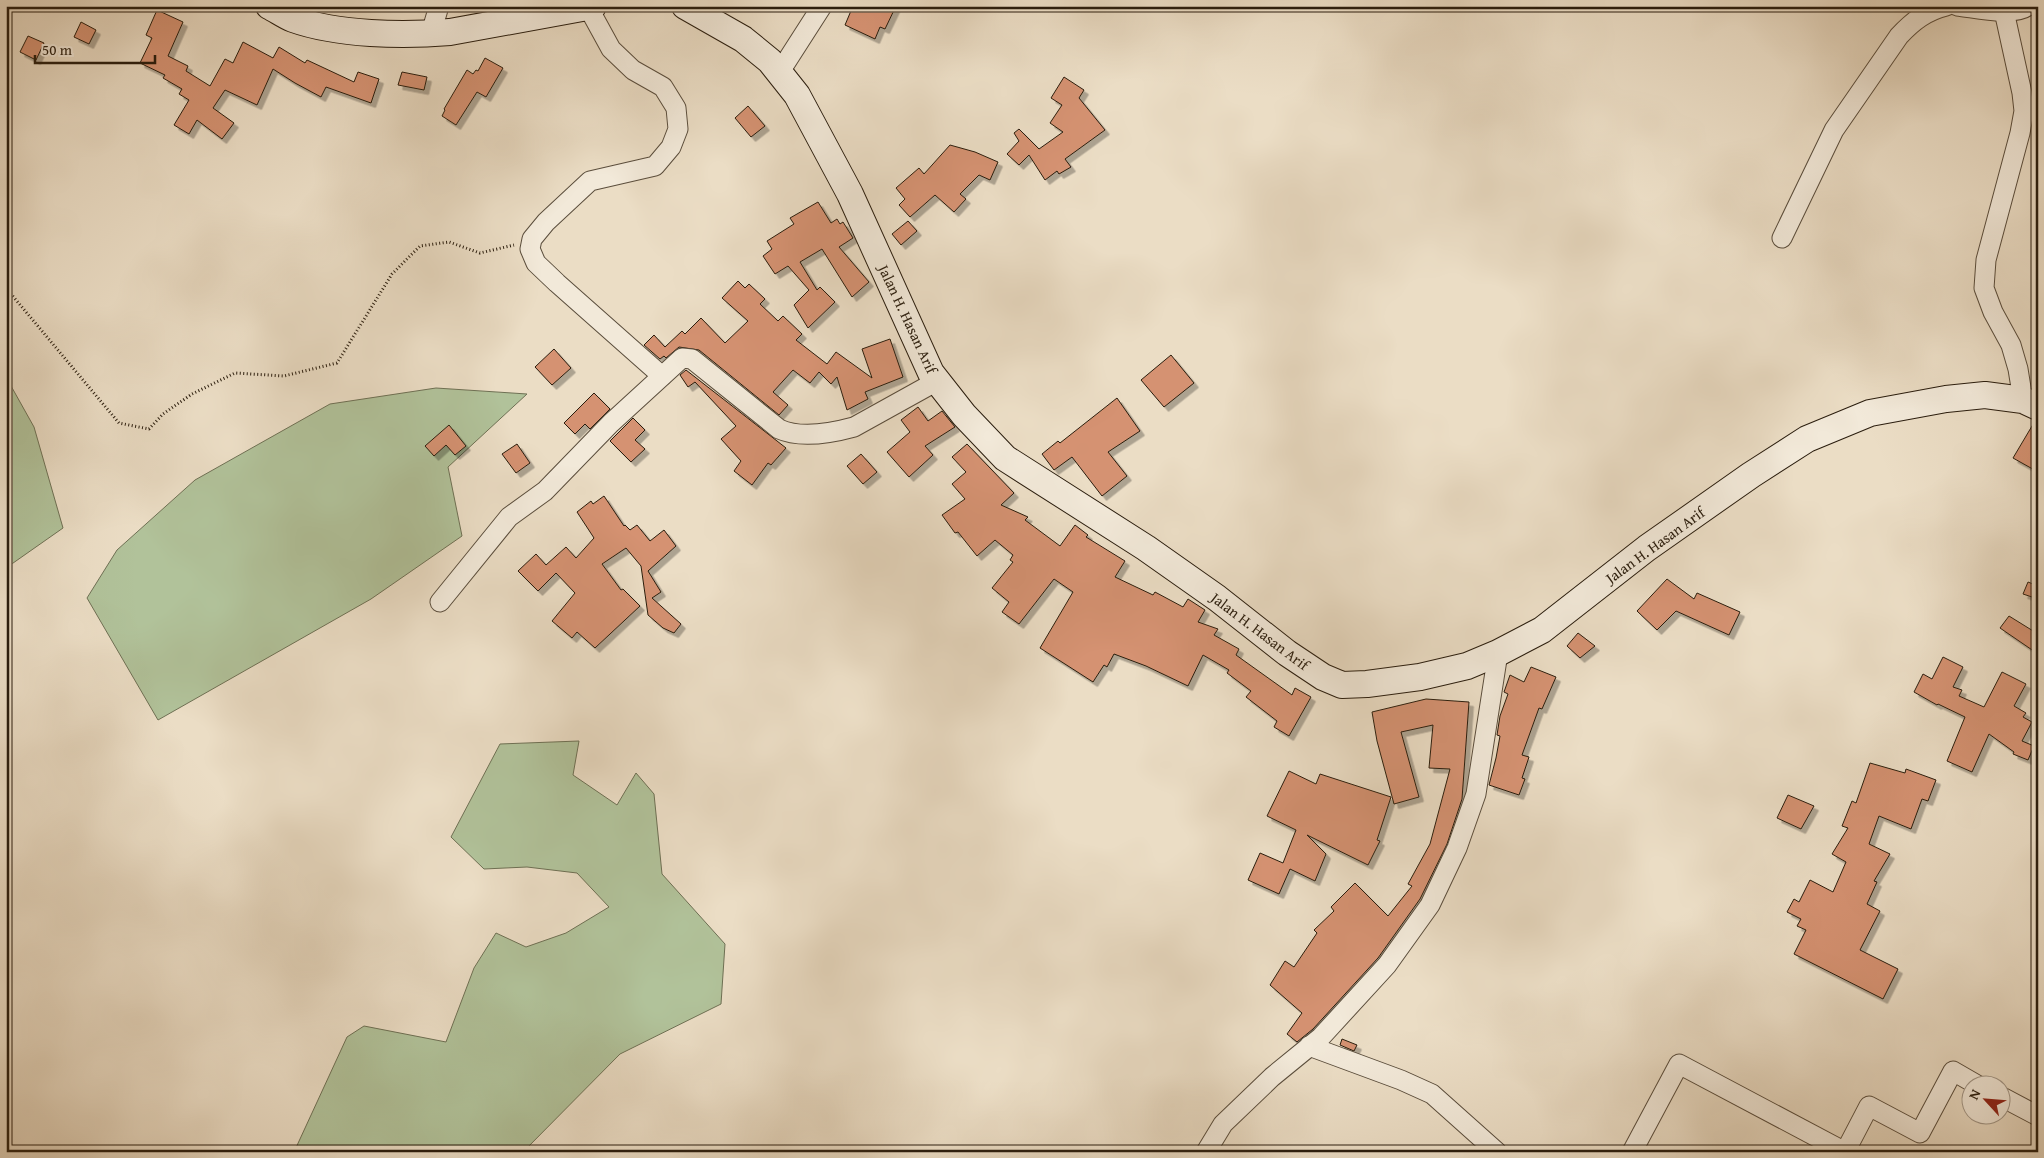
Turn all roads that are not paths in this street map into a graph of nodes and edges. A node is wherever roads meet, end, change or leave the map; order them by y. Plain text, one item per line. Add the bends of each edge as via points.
1 (269, 6) edge
2 (439, 6) edge
3 (685, 6) edge
4 (822, 6) edge
5 (1946, 6) edge
6 (1958, 6) edge
7 (2028, 6) edge
8 (590, 7) edge
9 (2004, 11) junction
10 (431, 33) junction
11 (780, 73) junction
12 (2031, 116) edge
13 (1782, 238) dead end
14 (662, 376) junction
15 (938, 381) junction
16 (2030, 404) edge
17 (440, 602) dead end
18 (1498, 653) junction
19 (1309, 1046) junction
20 (1962, 1076) edge
21 (2012, 1102) edge
22 (2038, 1116) edge
23 (1206, 1152) edge
24 (1497, 1152) edge
25 (1632, 1152) edge

1 - 10 main road via 293,19 351,32
2 - 10 street
3 - 11 main road, Jalan H. Hasan Arif via 743,39
4 - 11 street
5 - 13 street via 1931,10 1912,23 1894,44 1834,130
6 - 9 street
7 - 9 street via 2023,10
8 - 10 main road
8 - 14 street via 611,50 632,70 664,88 676,108 678,129 671,147 655,166 590,181 546,222 532,239 530,248 536,262
9 - 12 street via 2022,93
11 - 15 main road, Jalan H. Hasan Arif via 798,94 850,194 931,373
12 - 16 street via 2020,133 1986,260 1984,288 2011,345
14 - 15 street via 677,361 688,357 768,422 788,433 800,434 854,427
14 - 17 street via 545,491 509,517
15 - 18 main road, Jalan H. Hasan Arif via 964,415 1005,458 1146,548 1322,677 1354,684 1467,666
16 - 18 main road, Jalan H. Hasan Arif via 1985,394 1946,399 1870,413 1807,439 1647,548 1542,630
18 - 19 street via 1476,794 1457,848 1435,896 1387,965
19 - 23 street via 1272,1076 1223,1124
19 - 24 street via 1432,1094
20 - 25 street via 1953,1071 1920,1133 1869,1106 1844,1152 1679,1064
21 - 22 street

